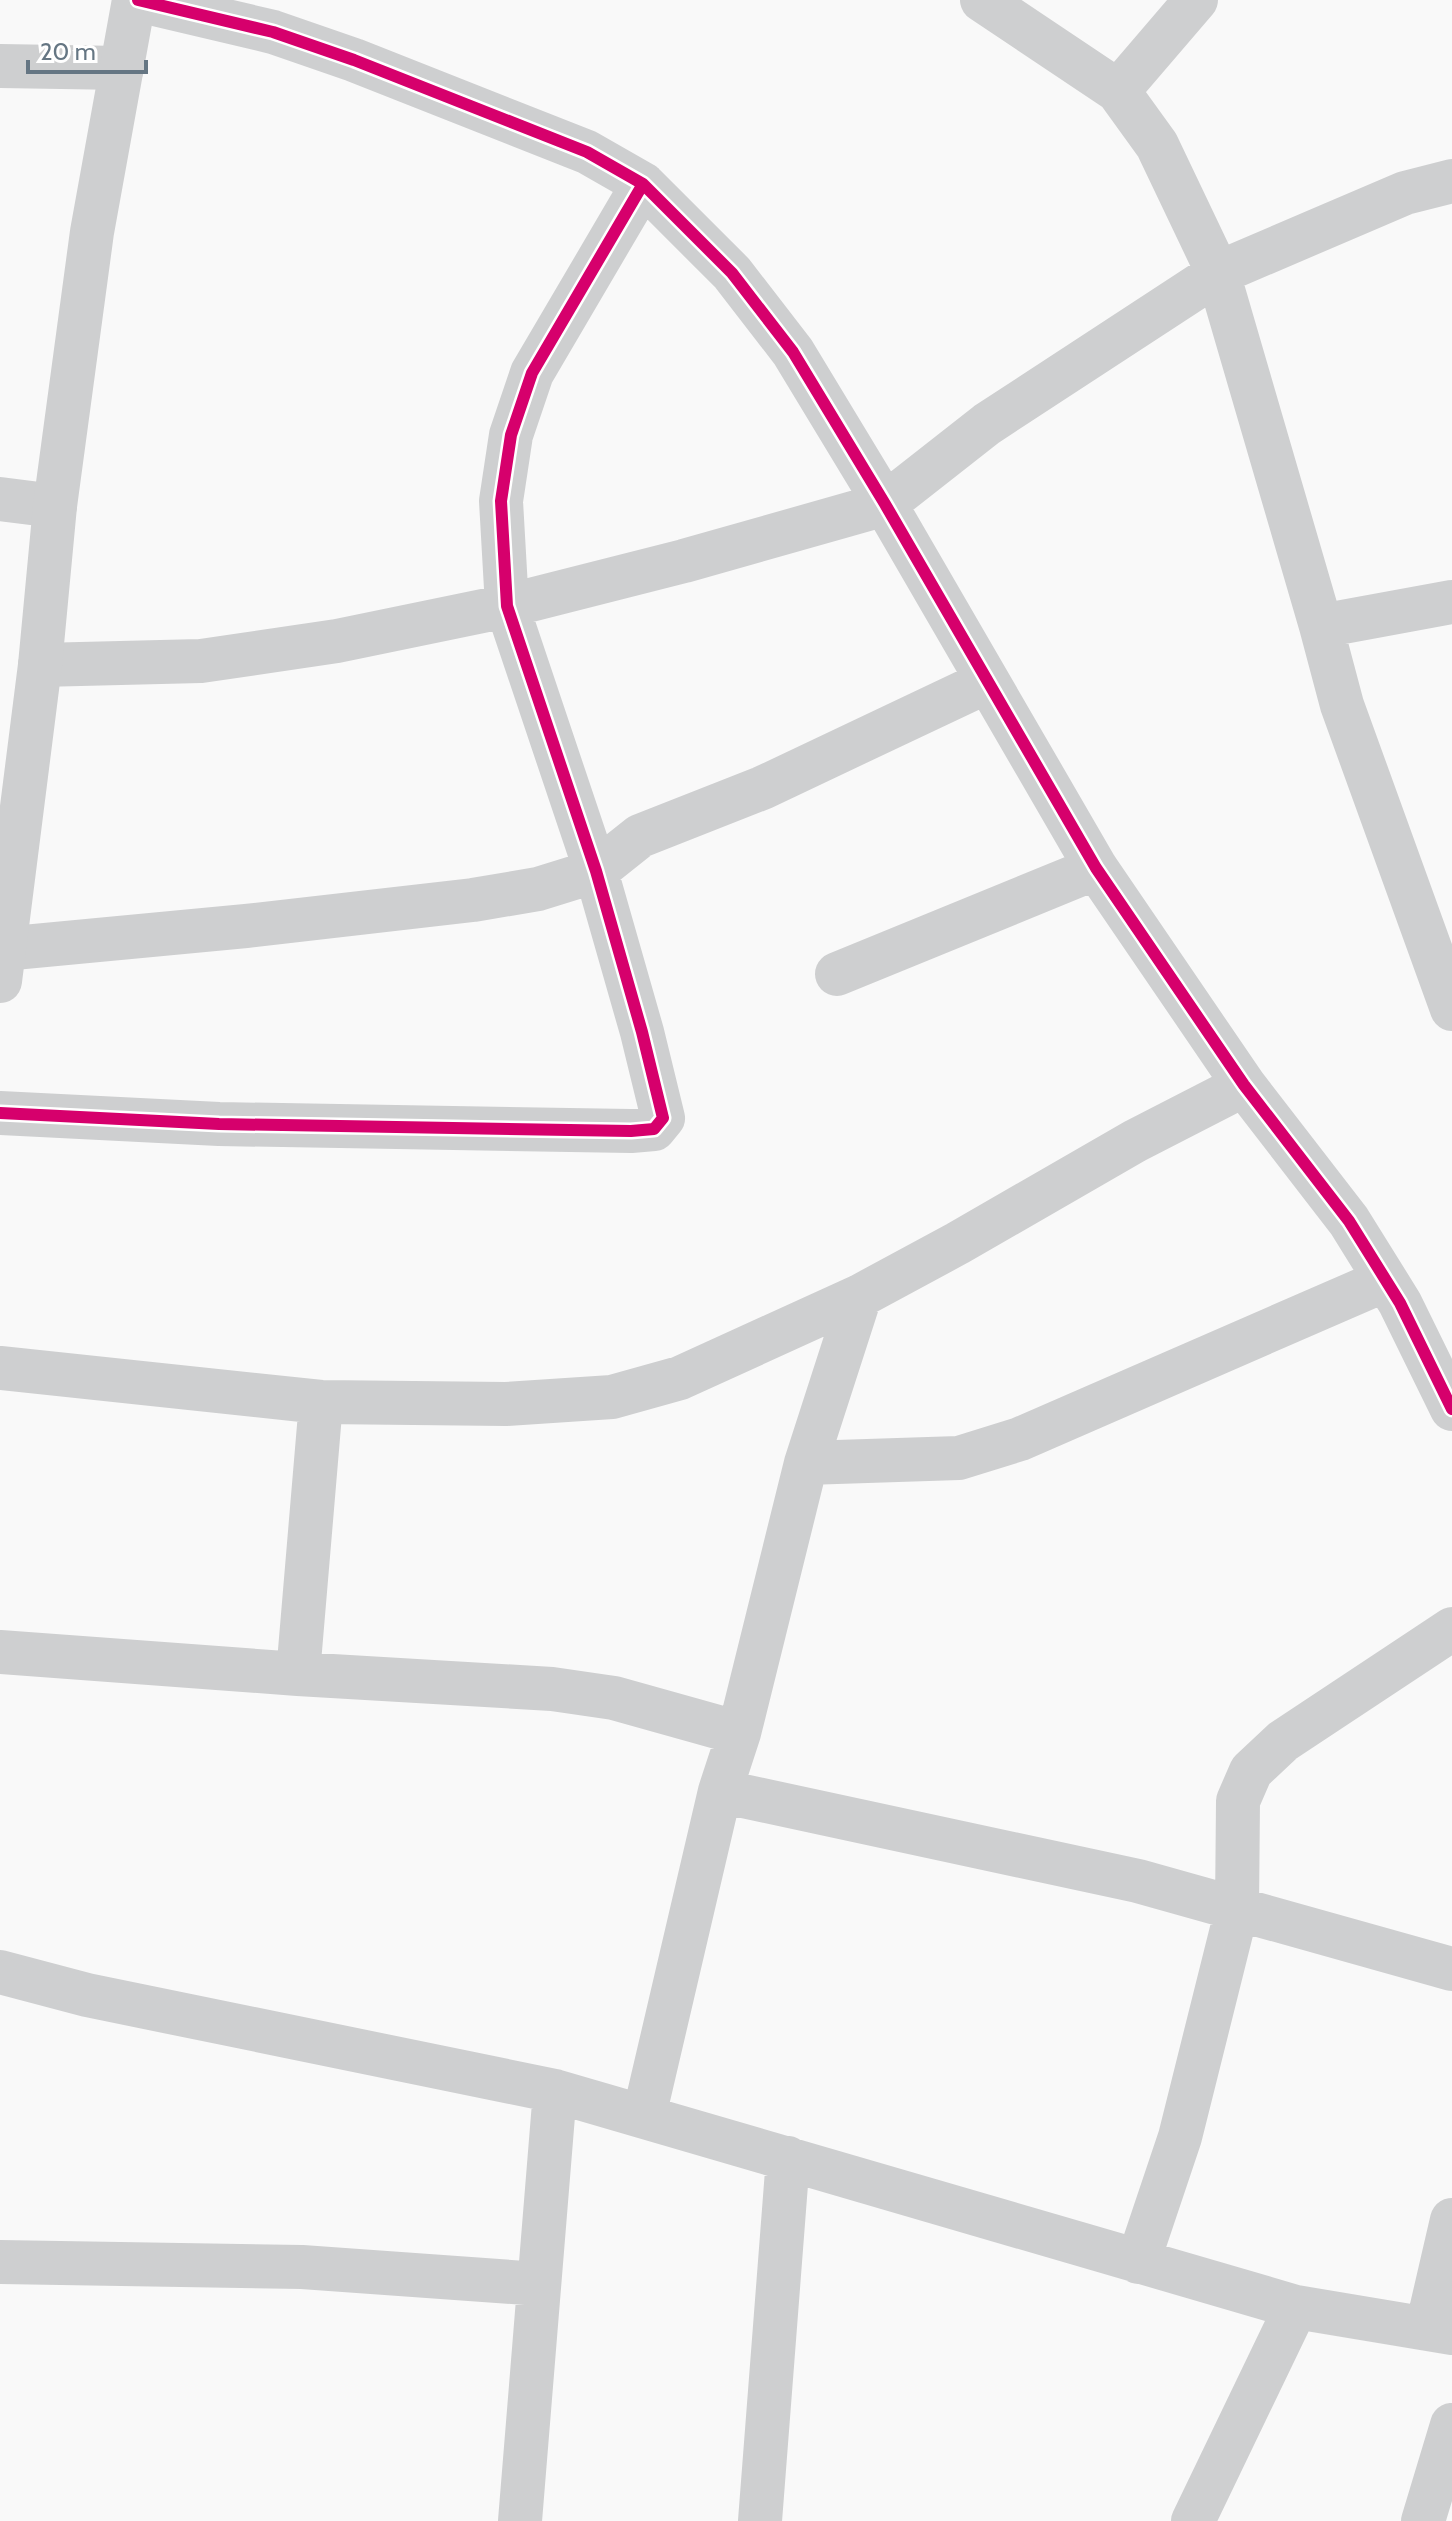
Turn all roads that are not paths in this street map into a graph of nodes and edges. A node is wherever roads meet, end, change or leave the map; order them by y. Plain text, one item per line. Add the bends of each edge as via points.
1 (136, 0) edge
2 (982, 0) edge
3 (1196, 0) edge
4 (0, 66) edge
5 (122, 68) junction
6 (1118, 91) junction
7 (1452, 181) edge
8 (643, 184) junction
9 (1218, 273) junction
10 (0, 499) edge
11 (885, 504) junction
12 (55, 506) junction
13 (1452, 602) edge
14 (507, 606) junction
15 (1321, 626) junction
16 (40, 665) junction
17 (986, 682) junction
18 (12, 786) edge
19 (1096, 868) junction
20 (596, 871) junction
21 (1440, 940) edge
22 (2, 965) edge
23 (837, 974) dead end
24 (1452, 1009) edge
25 (1244, 1085) junction
26 (0, 1113) edge
27 (1385, 1280) junction
28 (860, 1296) junction
29 (0, 1368) edge
30 (321, 1402) junction
31 (1452, 1409) edge
32 (806, 1463) junction
33 (1452, 1629) edge
34 (0, 1652) edge
35 (298, 1674) junction
36 (739, 1733) junction
37 (720, 1791) junction
38 (1237, 1909) junction
39 (1452, 1969) edge
40 (0, 1972) edge
41 (555, 2091) junction
42 (644, 2116) junction
43 (788, 2158) junction
44 (1452, 2220) edge
45 (0, 2262) edge
46 (1138, 2262) junction
47 (539, 2284) junction
48 (1296, 2307) junction
49 (1439, 2330) edge
50 (1452, 2425) edge
51 (520, 2521) edge
52 (760, 2521) edge
53 (1193, 2521) edge
54 (1423, 2521) edge

1 - 5 street
1 - 8 street via 273,32 354,60 587,152
2 - 6 street
3 - 6 street
4 - 5 street
5 - 12 street via 92,232
6 - 9 street via 1157,145
7 - 9 street via 1405,193
8 - 11 street via 732,273 793,352
8 - 14 street via 532,373 515,423 501,501
9 - 11 street via 987,424
9 - 15 street
10 - 12 street
11 - 14 street
11 - 17 street
12 - 16 street
13 - 15 street
14 - 16 street via 337,641 201,661
14 - 20 street
15 - 21 street via 1342,705
16 - 18 street
17 - 19 street
17 - 20 street via 762,788 640,836
18 - 22 street
19 - 23 street
19 - 25 street
20 - 22 street via 538,889 473,900 246,926
20 - 26 street via 663,1118 654,1129 235,1125
21 - 24 street
25 - 27 street via 1349,1221
25 - 28 street
27 - 31 street
27 - 32 street via 1020,1439 959,1458
28 - 30 street via 680,1378 612,1397 506,1404
28 - 32 street
29 - 30 street
30 - 35 street
32 - 36 street
33 - 38 street via 1283,1741 1251,1771 1238,1801
34 - 35 street
35 - 36 street via 552,1689 614,1698
36 - 37 street
37 - 38 street via 1138,1881
37 - 42 street
38 - 39 street
38 - 46 street via 1180,2137
40 - 41 street via 87,1995
41 - 42 street
41 - 47 street
42 - 43 street
43 - 46 street
43 - 52 street
44 - 49 street
45 - 47 street via 302,2267
46 - 48 street
47 - 51 street
48 - 49 street
48 - 53 street
50 - 54 street

